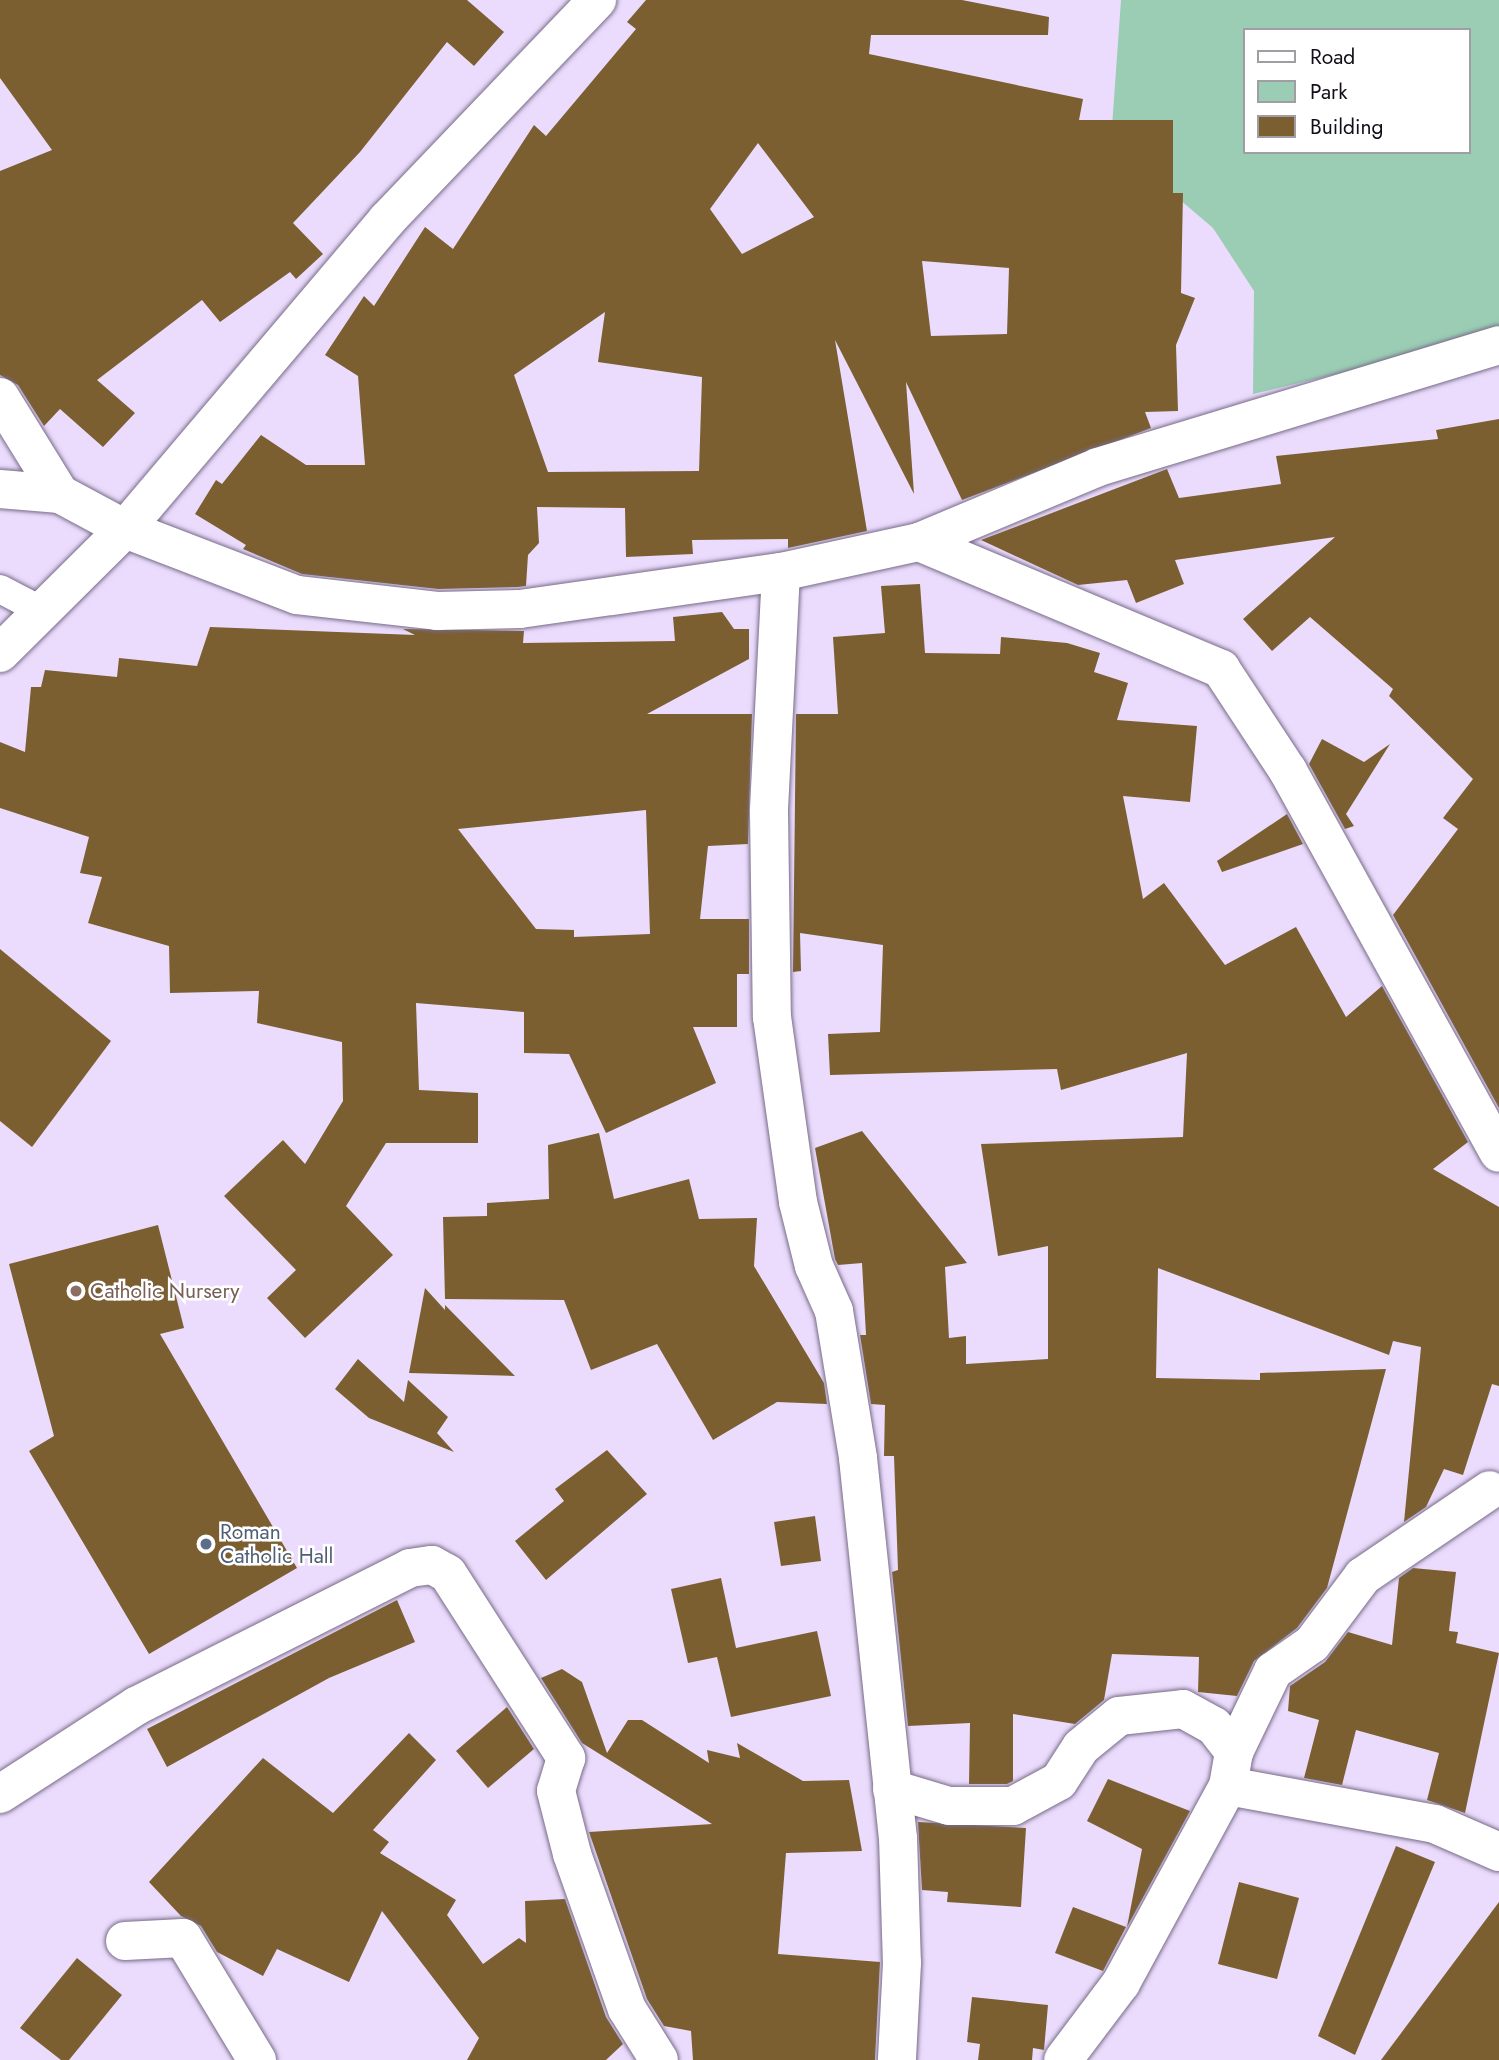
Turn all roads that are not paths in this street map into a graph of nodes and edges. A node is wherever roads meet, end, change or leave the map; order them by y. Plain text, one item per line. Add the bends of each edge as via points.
1 (597, 0) edge
2 (1499, 345) edge
3 (0, 397) edge
4 (0, 489) edge
5 (60, 494) junction
6 (125, 528) junction
7 (919, 542) junction
8 (781, 572) junction
9 (0, 589) edge
10 (42, 611) junction
11 (0, 653) edge
12 (1499, 1153) edge
13 (1490, 1490) dead end
14 (1231, 1769) junction
15 (892, 1789) junction
16 (0, 1794) edge
17 (1499, 1852) edge
18 (125, 1941) dead end
19 (257, 2060) edge
20 (659, 2060) edge
21 (897, 2060) edge
22 (1063, 2060) edge

1 - 6 street via 387,220
2 - 7 street via 1111,463
3 - 5 street
4 - 5 street
5 - 6 street
6 - 8 street via 297,595 437,611 520,609
6 - 10 street
7 - 8 street
7 - 12 street via 1221,669 1288,771
8 - 15 street via 769,812 772,1017 798,1202 814,1266 834,1311 858,1458
9 - 10 lane
10 - 11 street
13 - 14 street via 1363,1576 1312,1644 1273,1671
14 - 15 street via 1214,1726 1183,1709 1119,1716 1081,1747 1059,1781 1013,1806 948,1806
14 - 17 street via 1435,1824
14 - 22 street via 1121,1983
15 - 21 street via 902,1963
16 - 20 street via 136,1706 410,1569 432,1566 448,1574 566,1758 555,1791 572,1854 627,2009
18 - 19 street via 183,1938

